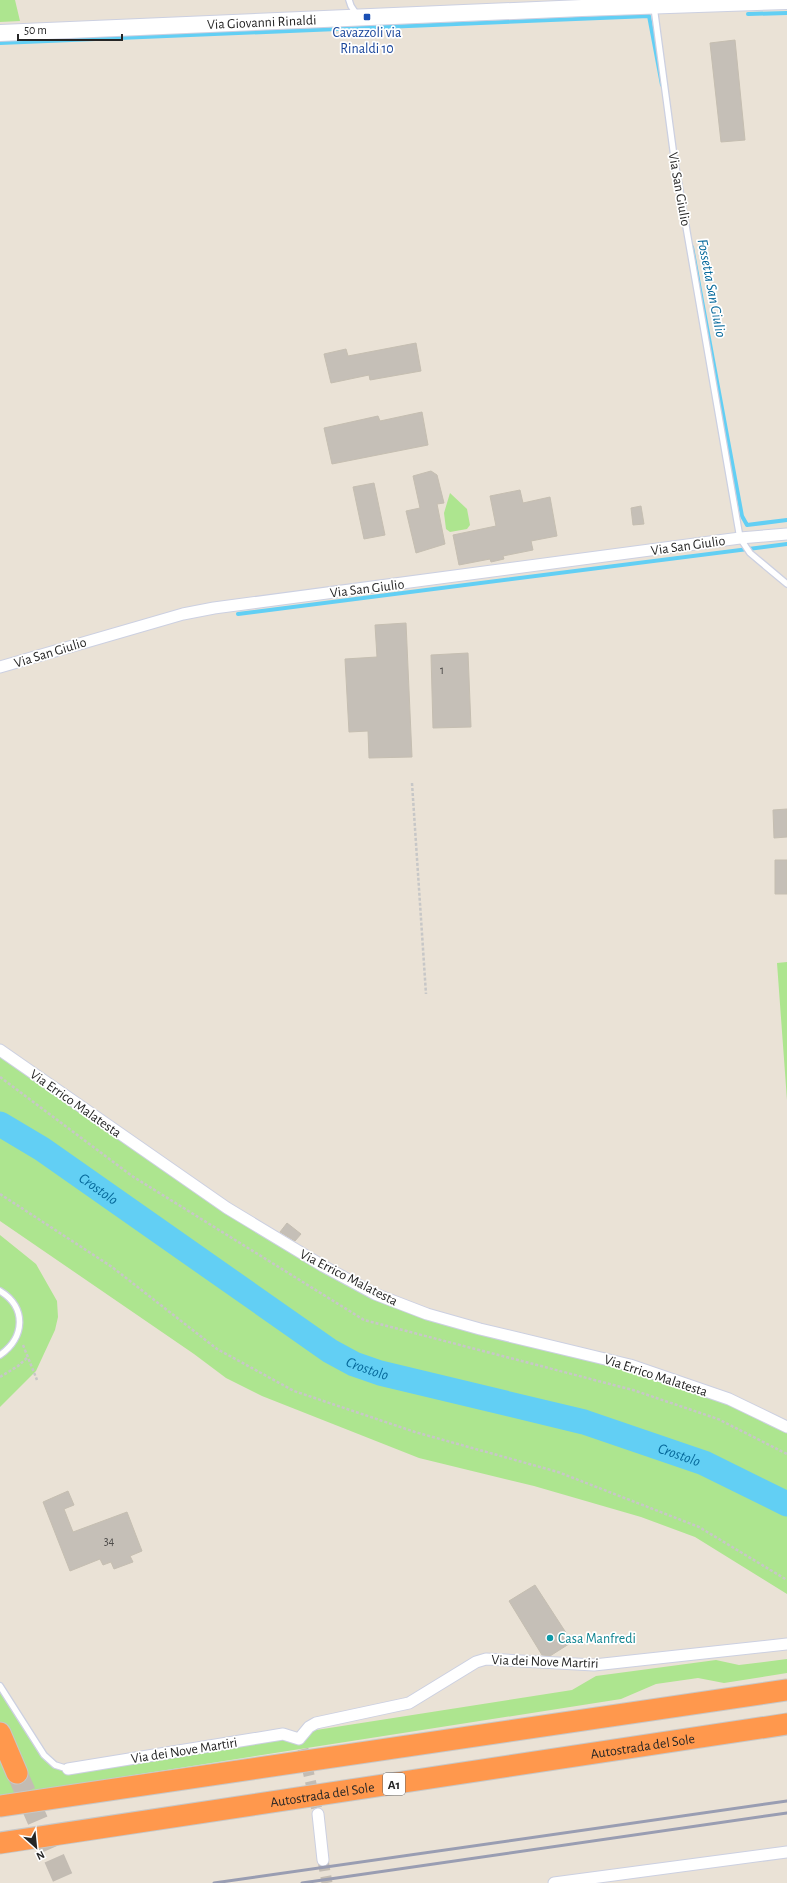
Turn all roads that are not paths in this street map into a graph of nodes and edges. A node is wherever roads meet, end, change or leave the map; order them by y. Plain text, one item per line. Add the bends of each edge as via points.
1 (350, 0) edge
2 (787, 1) edge
3 (701, 2) edge
4 (653, 5) junction
5 (358, 17) junction
6 (0, 33) edge
7 (787, 534) edge
8 (740, 538) junction
9 (787, 584) edge
10 (0, 667) edge
11 (0, 1050) edge
12 (0, 1291) edge
13 (0, 1355) edge
14 (787, 1427) edge
15 (787, 1644) edge
16 (0, 1686) edge
17 (787, 1690) edge
18 (787, 1724) edge
19 (0, 1733) edge
20 (68, 1769) joint
21 (17, 1773) tunnel mouth
22 (81, 1793) junction
23 (0, 1800) edge
24 (0, 1806) edge
25 (318, 1814) tunnel mouth
26 (0, 1843) edge
27 (787, 1852) edge
28 (323, 1860) tunnel mouth
29 (554, 1883) edge

1 - 5 lane via 350,6
2 - 3 street, Via Giovanni Rinaldi
3 - 4 street, Via Giovanni Rinaldi
4 - 5 street, Via Giovanni Rinaldi
4 - 8 lane, Via San Giulio via 674,157
5 - 6 street, Via Giovanni Rinaldi
7 - 8 street, Via San Giulio
8 - 9 lane via 750,553
8 - 10 street, Via San Giulio via 214,608 183,614
11 - 14 street, Via Errico Malatesta via 227,1208 375,1294 457,1323 630,1364 729,1399
12 - 13 lane via 15,1303 20,1322 15,1340
15 - 20 street, Via dei Nove Martiri via 594,1665 486,1659 476,1662 409,1702 316,1723 309,1727 301,1744 283,1734
16 - 20 lane via 44,1756 55,1765
17 - 22 highway
18 - 26 highway, Autostrada del Sole / A1
19 - 21 highway
22 - 23 lane
22 - 24 highway
25 - 28 street
27 - 29 street

